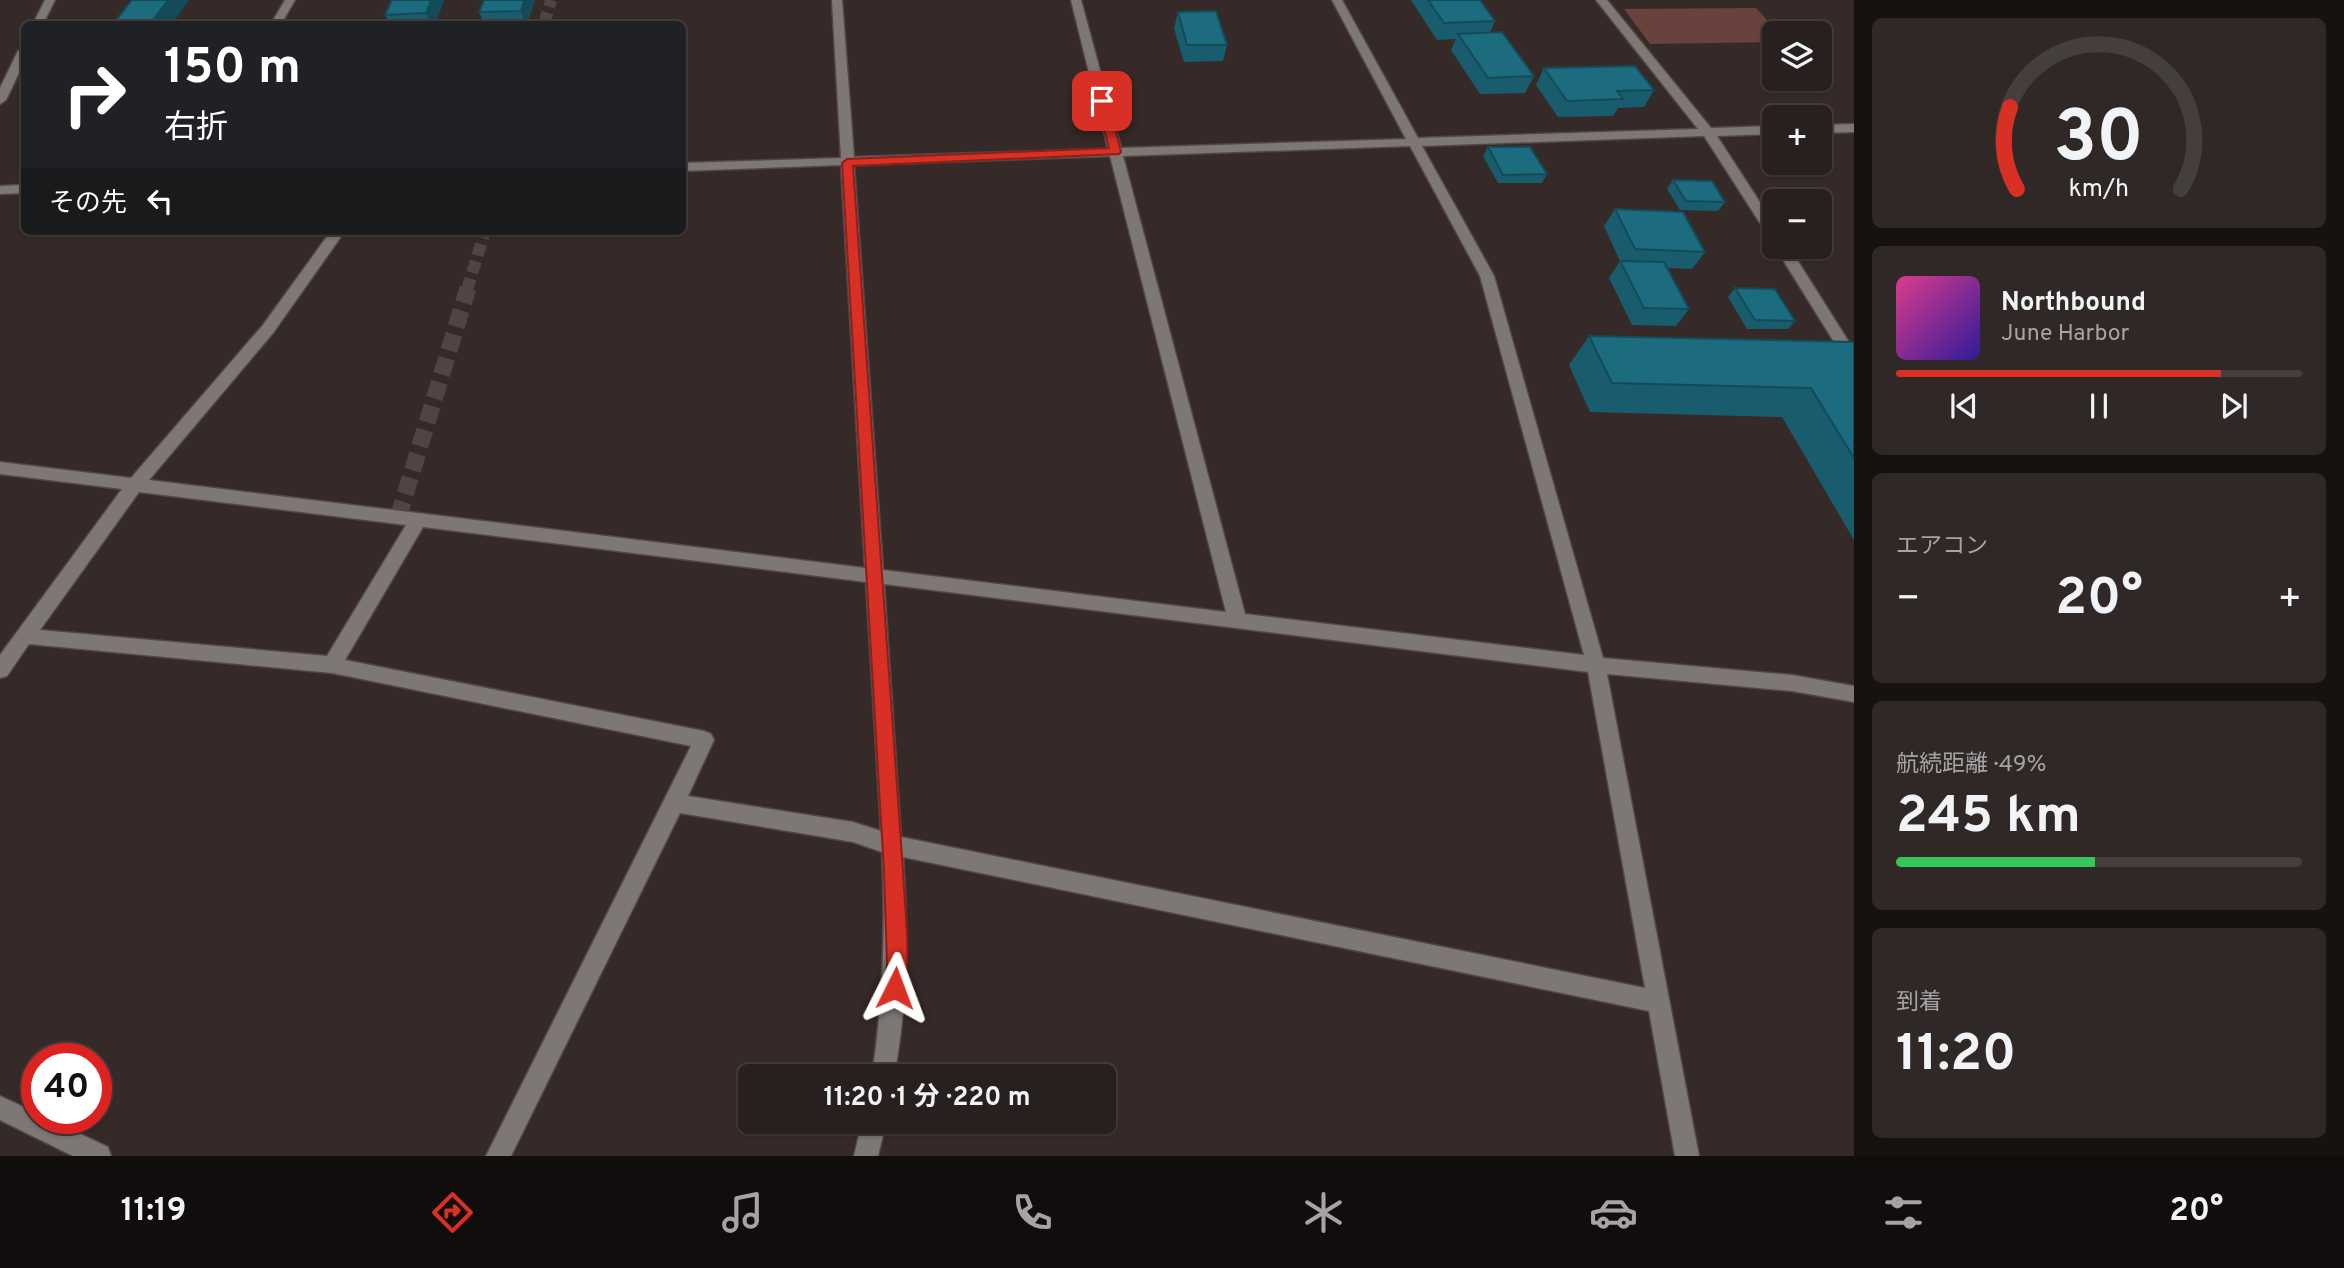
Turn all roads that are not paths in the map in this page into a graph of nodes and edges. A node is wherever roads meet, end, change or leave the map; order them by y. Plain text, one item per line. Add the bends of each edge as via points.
1 (50, 0) edge
2 (290, 0) edge
3 (837, 0) edge
4 (1076, 0) edge
5 (1338, 0) edge
6 (1601, 0) edge
7 (40, 21) edge
8 (278, 21) edge
9 (21, 57) edge
10 (0, 100) edge
11 (1854, 128) edge
12 (1832, 129) edge
13 (1762, 130) edge
14 (1708, 132) junction
15 (1415, 144) junction
16 (1115, 152) junction
17 (847, 163) junction
18 (686, 167) edge
19 (21, 189) edge
20 (0, 190) edge
21 (1762, 215) edge
22 (335, 235) edge
23 (1790, 259) edge
24 (1854, 362) edge
25 (0, 468) edge
26 (134, 486) junction
27 (418, 520) junction
28 (875, 576) junction
29 (1237, 619) junction
30 (24, 636) junction
31 (331, 665) junction
32 (1597, 665) junction
33 (0, 670) edge
34 (1854, 694) edge
35 (675, 803) junction
36 (892, 845) junction
37 (1658, 1002) junction
38 (885, 1064) edge
39 (0, 1108) edge
40 (871, 1134) edge
41 (99, 1156) edge
42 (498, 1156) edge
43 (866, 1156) edge
44 (1687, 1156) edge

1 - 7 street
2 - 8 street
3 - 17 street
4 - 16 street
5 - 15 street
6 - 14 street
9 - 10 street
11 - 12 street
13 - 14 street
14 - 15 street
14 - 21 street
15 - 16 street
15 - 32 street via 1487,276
16 - 17 street
16 - 29 street
17 - 18 street
17 - 28 street
19 - 20 street
22 - 26 street via 268,329
23 - 24 street
25 - 26 street
26 - 27 street
26 - 30 street
27 - 28 street
27 - 31 street
28 - 29 street
28 - 36 street
29 - 32 street
30 - 31 street
30 - 33 street
31 - 35 street via 704,740
32 - 34 street via 1792,683
32 - 37 street
35 - 36 street via 853,832
35 - 42 street
36 - 37 street
36 - 38 street via 897,964
37 - 44 street
39 - 41 street
40 - 43 street

